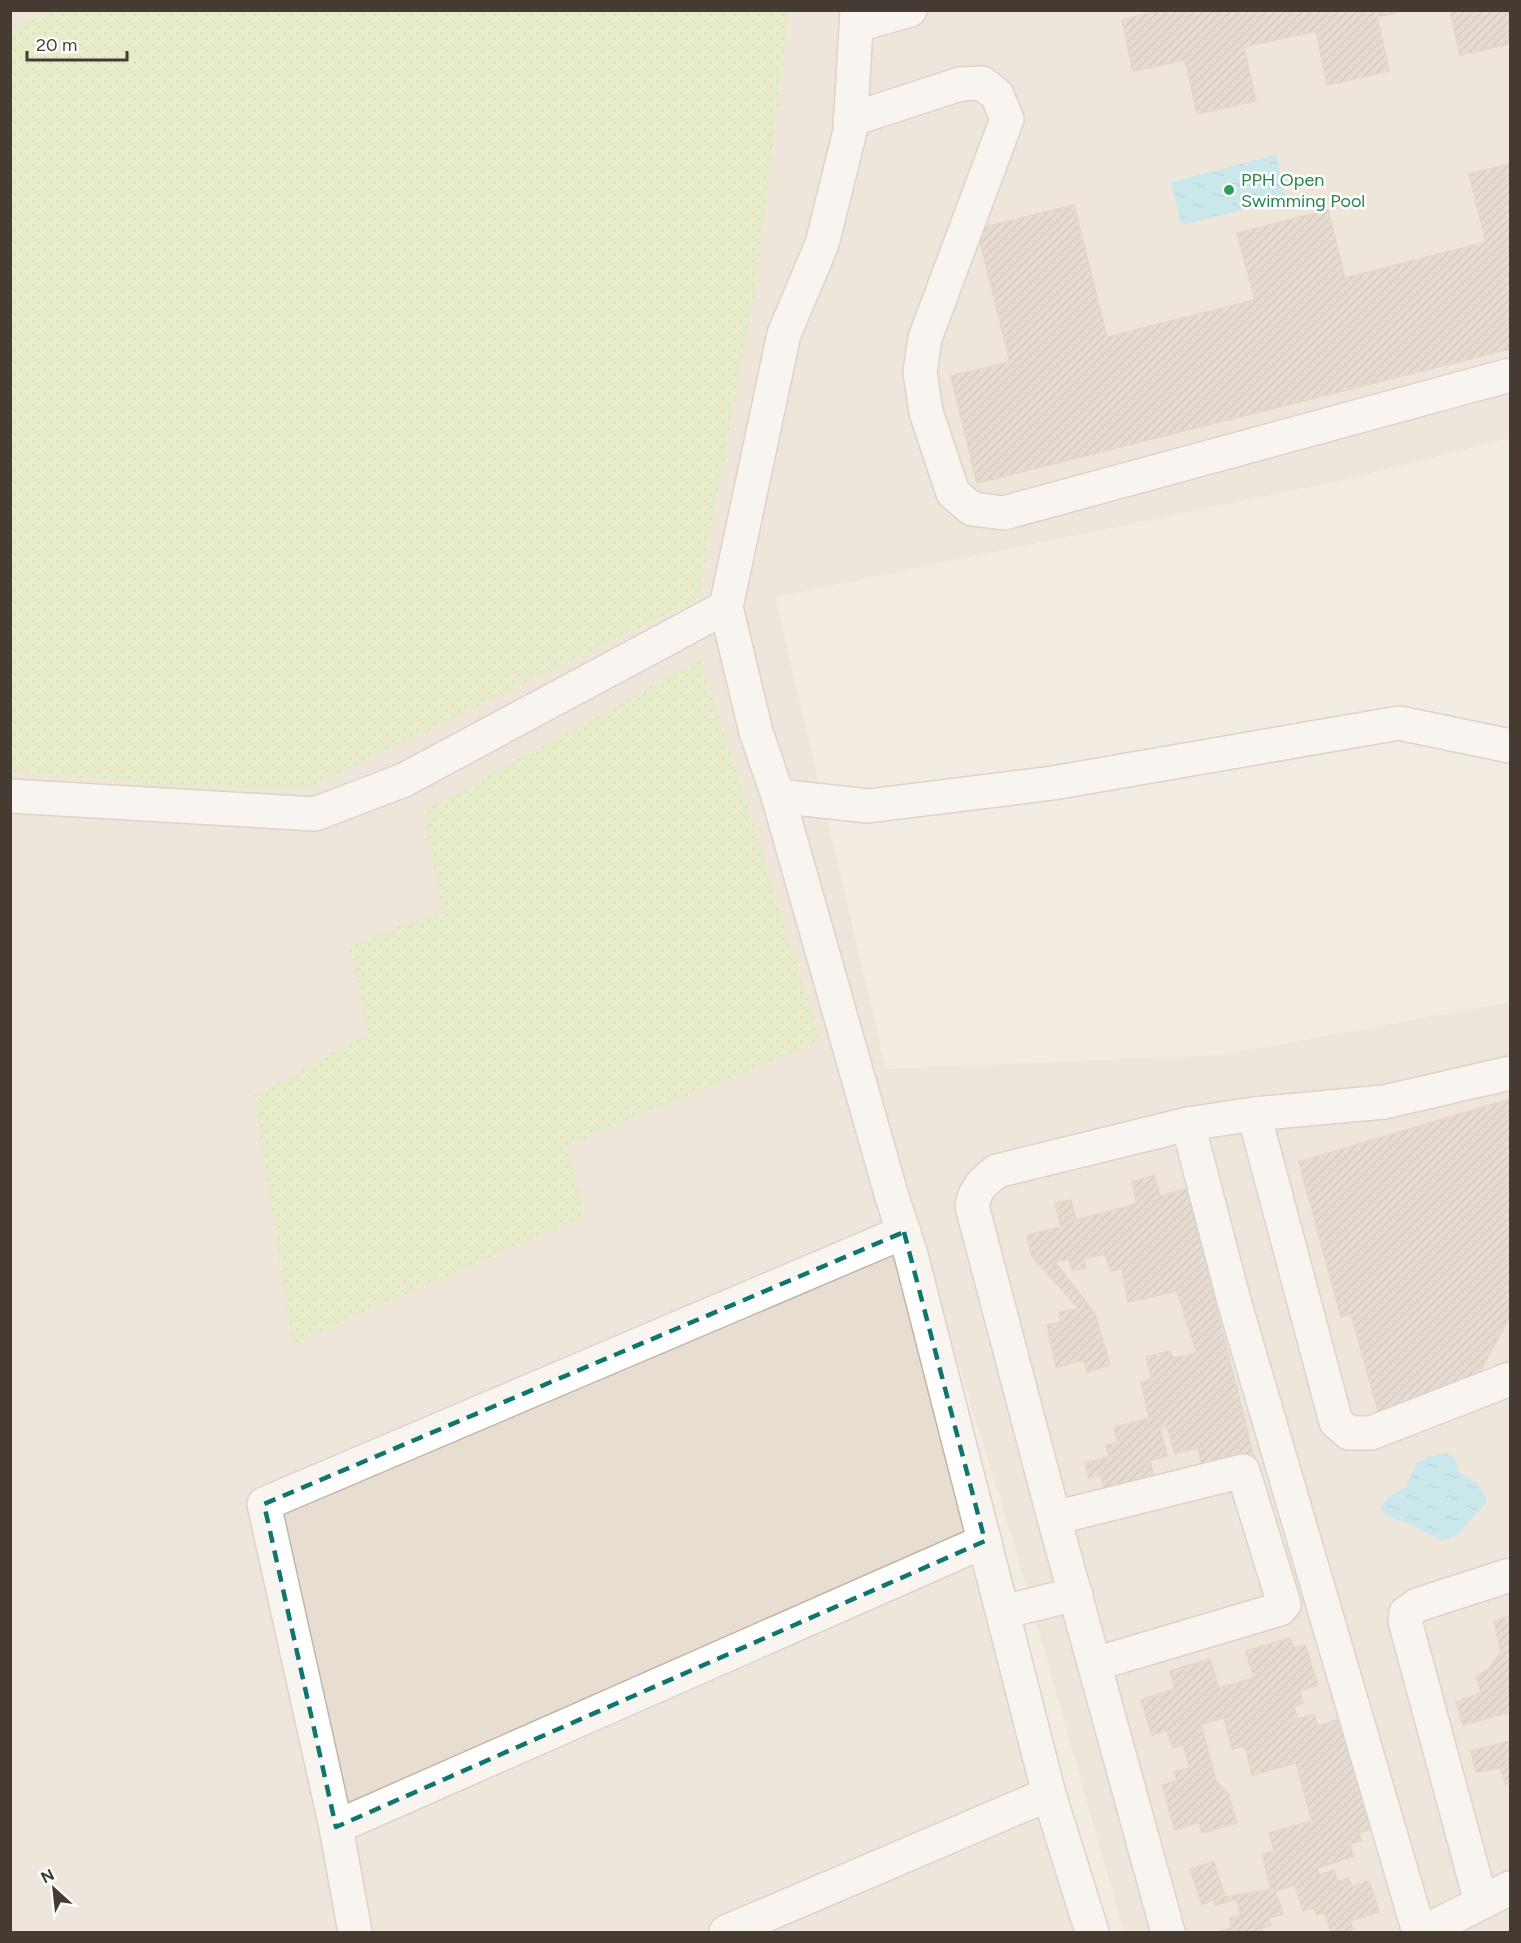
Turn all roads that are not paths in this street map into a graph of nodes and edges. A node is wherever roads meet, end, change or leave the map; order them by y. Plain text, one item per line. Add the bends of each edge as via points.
1 (910, 10) edge
2 (857, 18) edge
3 (850, 120) junction
4 (1510, 375) edge
5 (726, 606) junction
6 (1510, 746) edge
7 (10, 796) edge
8 (778, 796) junction
9 (1510, 1073) edge
10 (1254, 1114) junction
11 (1188, 1124) junction
12 (904, 1232) junction
13 (1510, 1379) edge
14 (1054, 1518) junction
15 (985, 1541) junction
16 (1510, 1575) edge
17 (1076, 1594) junction
18 (1003, 1612) junction
19 (1095, 1664) junction
20 (1049, 1794) junction
21 (336, 1827) junction
22 (1510, 1888) edge
23 (1481, 1902) junction
24 (355, 1932) edge
25 (726, 1932) edge
26 (1092, 1932) edge
27 (1168, 1932) edge
28 (1422, 1932) edge

1 - 2 street
2 - 3 street
3 - 4 street via 960,84 982,83 997,95 1007,119 925,338 920,372 926,412 953,493 972,510 1004,513
3 - 5 street via 822,244 783,334
5 - 7 street via 404,780 315,814
5 - 8 street via 756,732
6 - 8 street via 1399,723 1053,783 868,806
8 - 12 street
9 - 10 street via 1384,1102
10 - 11 street
10 - 13 street via 1336,1422 1349,1433 1371,1432
11 - 14 street via 997,1171 974,1192 972,1206
11 - 28 street via 1234,1301
12 - 15 street
12 - 21 street via 264,1504
14 - 17 street
14 - 19 street via 1243,1471 1284,1604 1280,1609
15 - 18 street
15 - 21 street
16 - 23 street via 1417,1605 1406,1613 1405,1621
17 - 18 street
17 - 19 street
18 - 20 street
19 - 27 street
20 - 25 street
20 - 26 street
21 - 24 street
22 - 23 street
23 - 28 street

